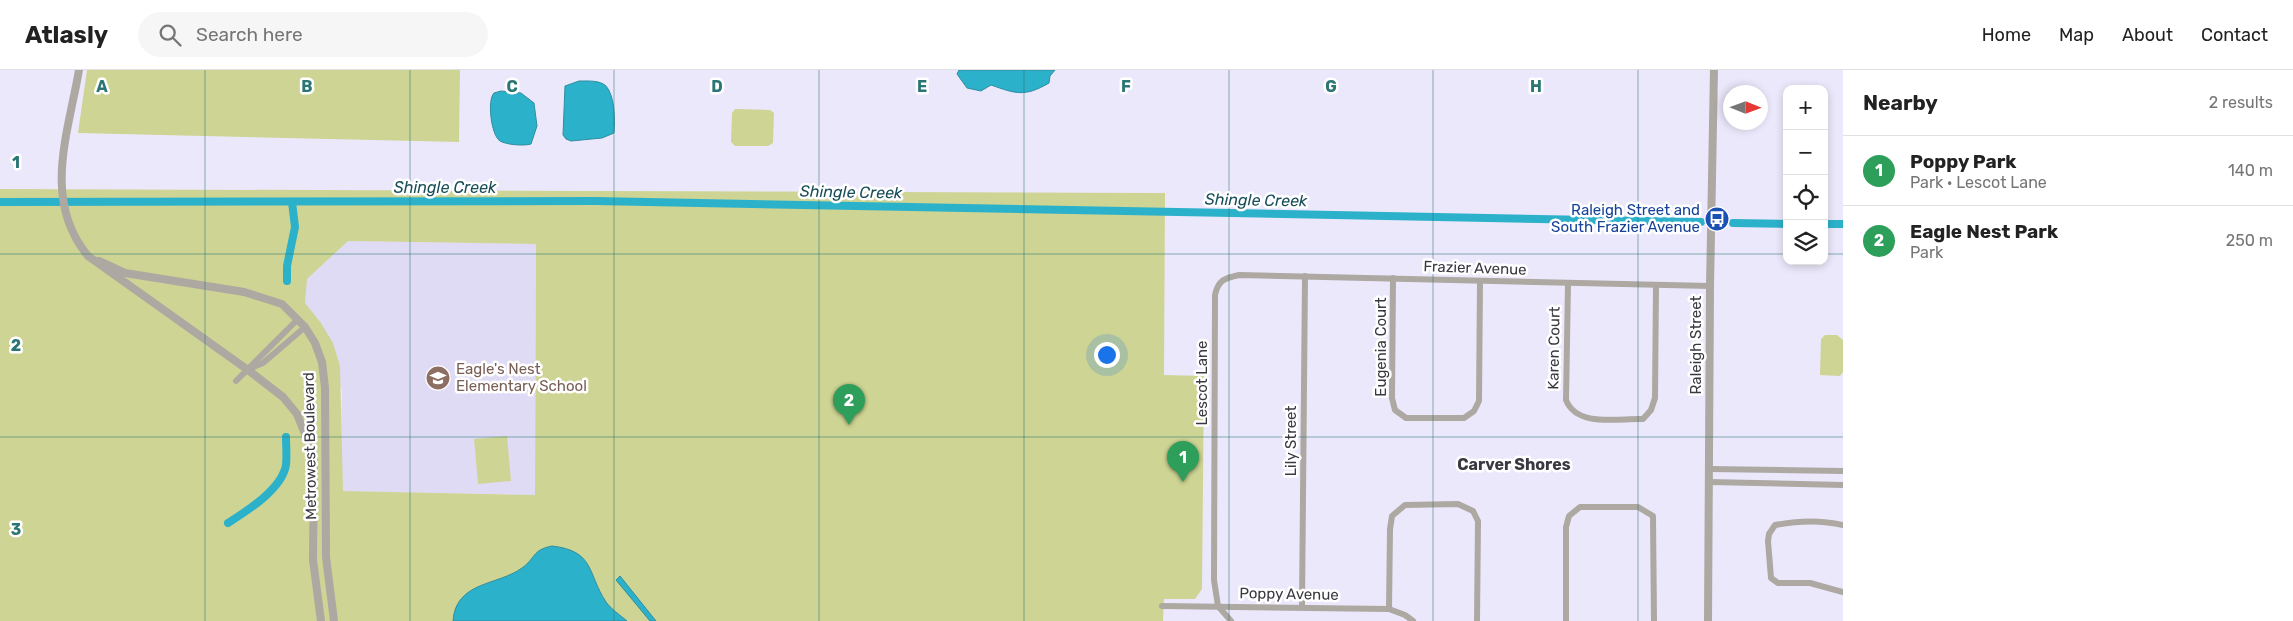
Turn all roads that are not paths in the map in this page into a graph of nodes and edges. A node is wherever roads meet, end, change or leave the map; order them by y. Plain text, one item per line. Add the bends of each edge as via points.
1 (79, 70) edge
2 (1714, 70) edge
3 (88, 256) junction
4 (1239, 275) joint
5 (1305, 276) junction
6 (1393, 278) junction
7 (1480, 281) junction
8 (1568, 283) junction
9 (1656, 285) junction
10 (1710, 286) junction
11 (298, 319) junction
12 (305, 327) junction
13 (248, 370) junction
14 (236, 381) dead end
15 (314, 468) junction
16 (327, 468) junction
17 (1709, 469) junction
18 (1843, 472) edge
19 (1709, 482) junction
20 (1843, 485) edge
21 (1843, 525) edge
22 (1843, 592) edge
23 (1162, 606) dead end
24 (1218, 606) junction
25 (1302, 606) junction
26 (1389, 609) junction
27 (321, 621) edge
28 (334, 621) edge
29 (1231, 621) edge
30 (1413, 621) edge
31 (1477, 621) edge
32 (1566, 621) edge
33 (1654, 621) edge
34 (1708, 621) edge

1 - 3 street, Metrowest Boulevard via 61,172 61,189 66,217 78,244
2 - 10 street, Raleigh Street
3 - 11 street, Metrowest Boulevard via 125,273 266,298 282,304
3 - 13 street, Metrowest Boulevard
4 - 5 street, Frazier Avenue
4 - 24 street, Lescot Lane via 1224,278 1217,285 1215,295 1214,580
5 - 6 street, Frazier Avenue
5 - 25 street, Lily Street
6 - 7 street, Frazier Avenue
6 - 7 street, Eugenia Court via 1392,398 1395,410 1406,418 1464,418 1480,401
7 - 8 street, Frazier Avenue
8 - 9 street, Frazier Avenue
8 - 9 street, Karen Court via 1566,400 1569,408 1584,418 1643,418 1651,410 1655,398
9 - 10 street, Frazier Avenue
10 - 17 street, Raleigh Street
11 - 12 street, Metrowest Boulevard
11 - 13 street via 258,356
12 - 13 street via 263,363
12 - 16 street, Metrowest Boulevard via 322,362 326,388
13 - 14 street
13 - 15 street, Metrowest Boulevard via 282,397 296,414 309,442
15 - 16 street
15 - 27 street, Metrowest Boulevard via 313,550
16 - 28 street, Metrowest Boulevard via 326,557
17 - 18 street
17 - 19 street, Raleigh Street
19 - 20 street
19 - 34 street, Raleigh Street
21 - 22 street via 1788,522 1775,525 1769,534 1771,578 1778,583 1810,583
23 - 24 street, Poppy Avenue
24 - 25 street, Poppy Avenue
24 - 29 street
25 - 26 street, Poppy Avenue
26 - 30 street, Poppy Avenue
26 - 31 street via 1392,516 1405,505 1458,504 1473,510 1478,521
32 - 33 street via 1568,516 1580,507 1638,507 1653,516

